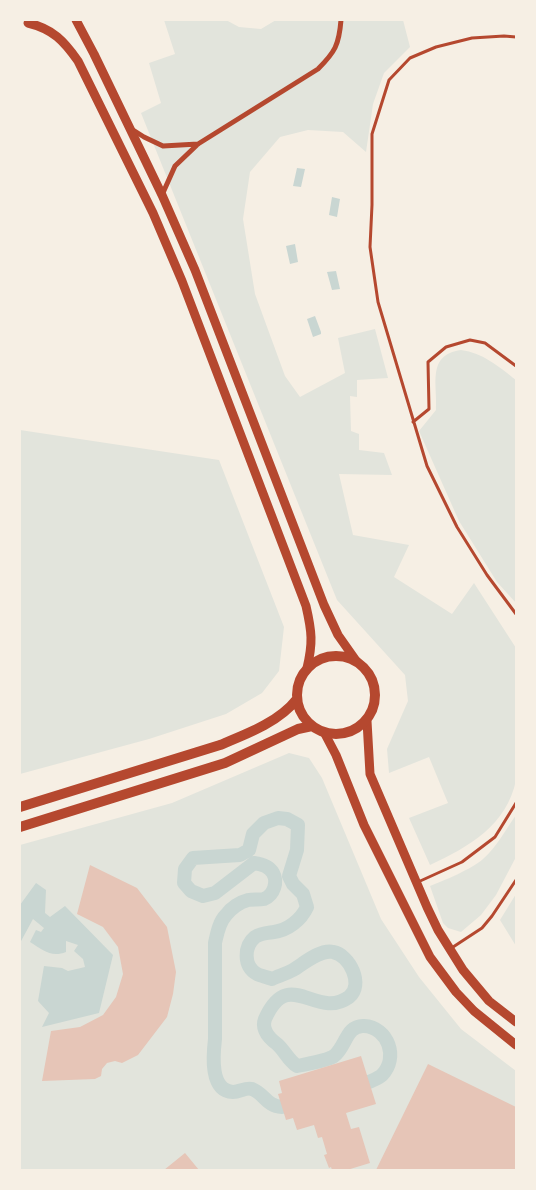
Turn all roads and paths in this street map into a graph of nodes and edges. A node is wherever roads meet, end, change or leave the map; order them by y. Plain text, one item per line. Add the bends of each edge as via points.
1 (76, 20) edge
2 (341, 20) edge
3 (28, 22) edge
4 (516, 37) edge
5 (129, 128) junction
6 (198, 144) junction
7 (162, 195) junction
8 (516, 366) edge
9 (413, 422) junction
10 (516, 614) edge
11 (356, 662) junction
12 (307, 668) junction
13 (296, 699) junction
14 (367, 721) junction
15 (312, 726) junction
16 (325, 734) junction
17 (516, 803) edge
18 (20, 807) edge
19 (20, 827) edge
20 (516, 880) edge
21 (416, 883) junction
22 (450, 949) junction
23 (516, 1022) edge
24 (516, 1045) edge

1 - 5 street
2 - 6 street via 334,53 318,69
3 - 12 street via 55,34 78,61 153,212 306,606 312,634
4 - 9 lane via 472,38 410,58 389,80 372,134 370,247 380,311
5 - 6 street via 163,146
5 - 7 street
6 - 7 street via 175,166
7 - 11 street via 195,270 324,605
8 - 9 lane via 485,343 470,340 446,347 428,362 429,409
9 - 10 lane via 427,466 457,527
11 - 12 main road via 336,656
11 - 14 main road via 372,678 375,689 374,706
12 - 13 main road via 297,688
13 - 15 main road via 301,714
13 - 18 main road via 289,709 272,720 220,745
14 - 16 main road via 352,732
14 - 21 street via 370,774
15 - 16 main road
15 - 19 main road via 298,729 225,763
16 - 24 street via 364,826 430,957 474,1011
17 - 21 lane via 495,838 462,862
20 - 22 lane via 482,928
21 - 22 street
22 - 23 street via 462,970 489,1002

